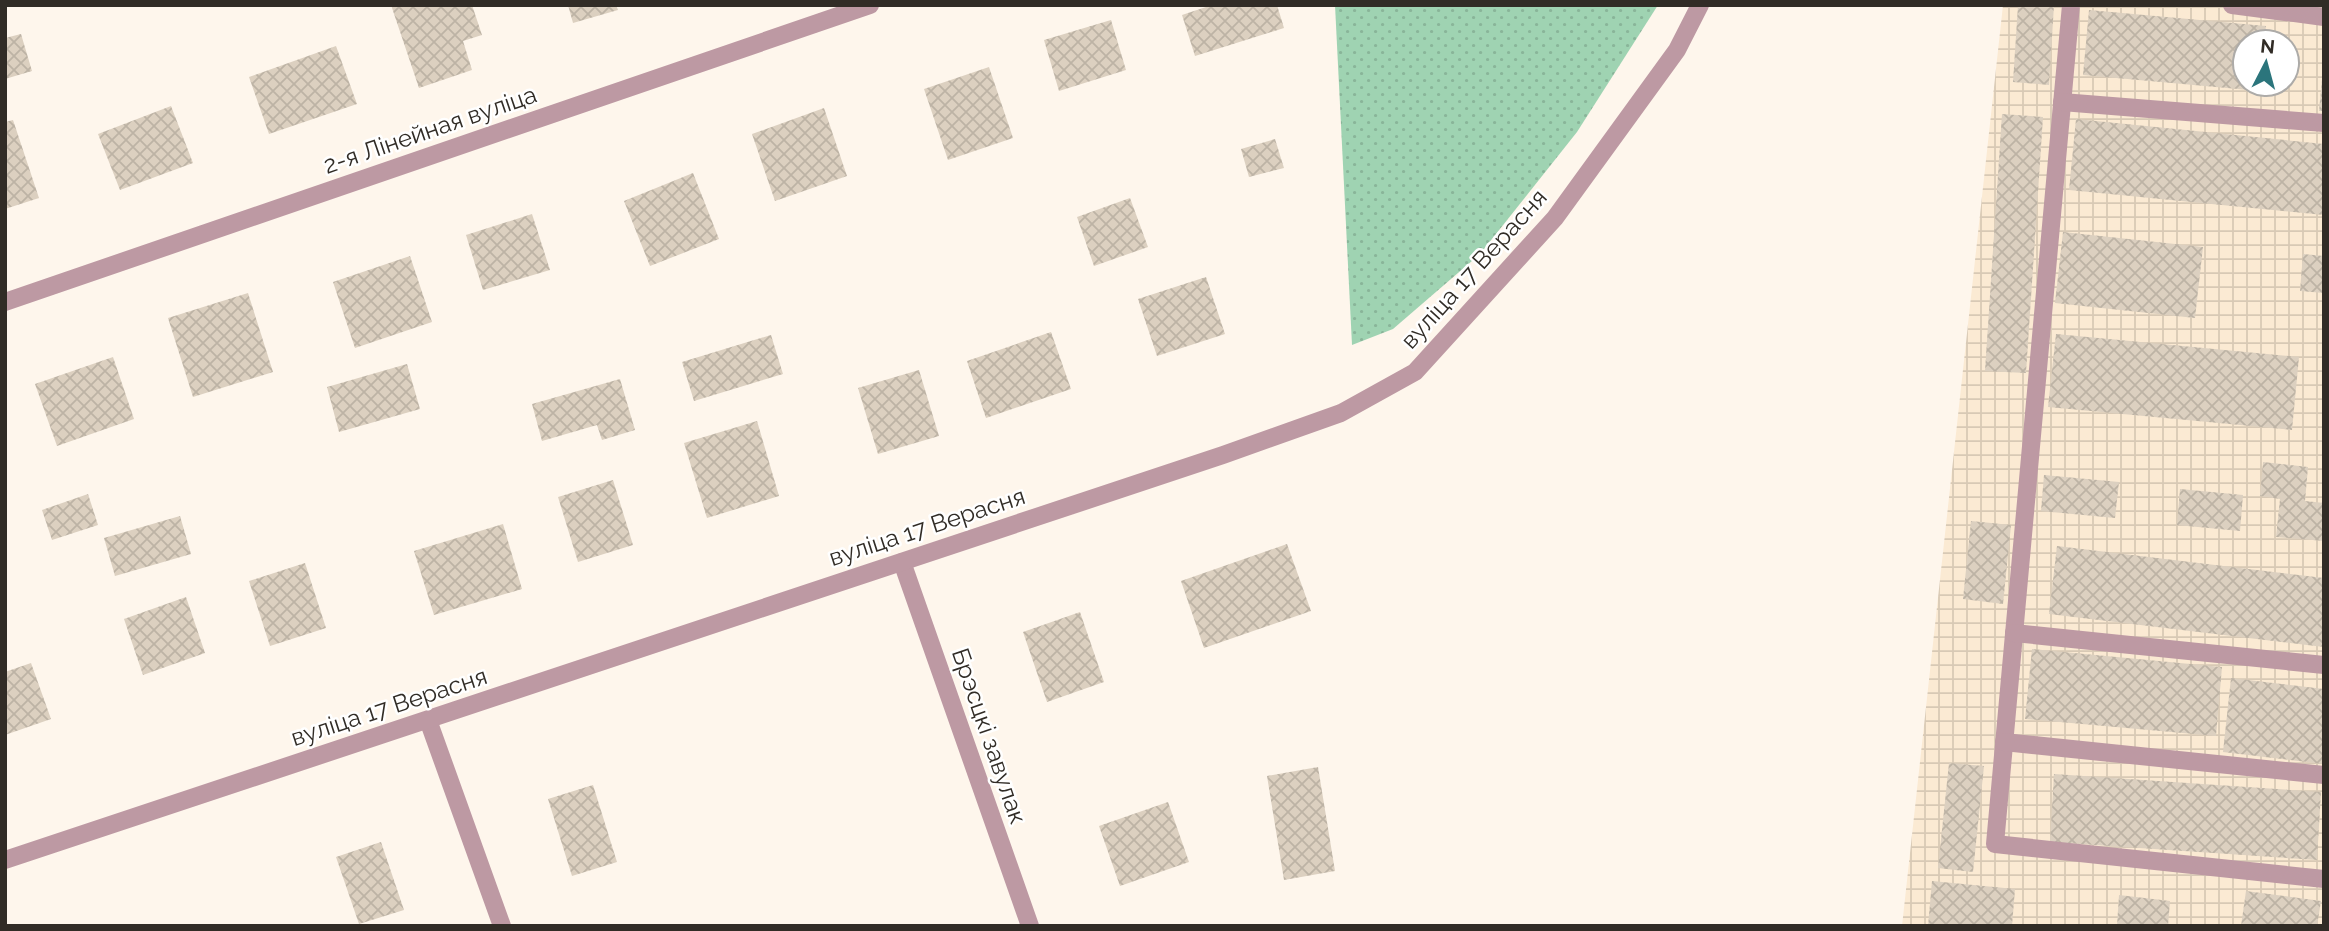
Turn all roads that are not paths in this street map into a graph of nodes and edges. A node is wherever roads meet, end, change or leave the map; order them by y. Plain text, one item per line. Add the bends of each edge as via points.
1 (870, 5) edge
2 (1700, 5) edge
3 (2071, 5) edge
4 (2232, 5) edge
5 (2324, 17) edge
6 (2062, 102) junction
7 (2324, 123) edge
8 (5, 302) edge
9 (902, 562) junction
10 (2014, 633) junction
11 (2324, 665) edge
12 (428, 720) junction
13 (2004, 742) junction
14 (2324, 775) edge
15 (5, 860) edge
16 (2324, 879) edge
17 (502, 926) edge
18 (1030, 926) edge

1 - 8 street, 2-я Лінейная вуліца
2 - 9 street, вуліца 17 Верасня via 1677,50 1555,218 1415,372 1341,412
3 - 6 street
4 - 5 street
6 - 7 street
6 - 10 street
9 - 12 street, вуліца 17 Верасня
9 - 18 street, Брэсцкі завулак
10 - 11 street
10 - 13 street
12 - 15 street, вуліца 17 Верасня
12 - 17 street
13 - 14 street
13 - 16 street via 1995,844

